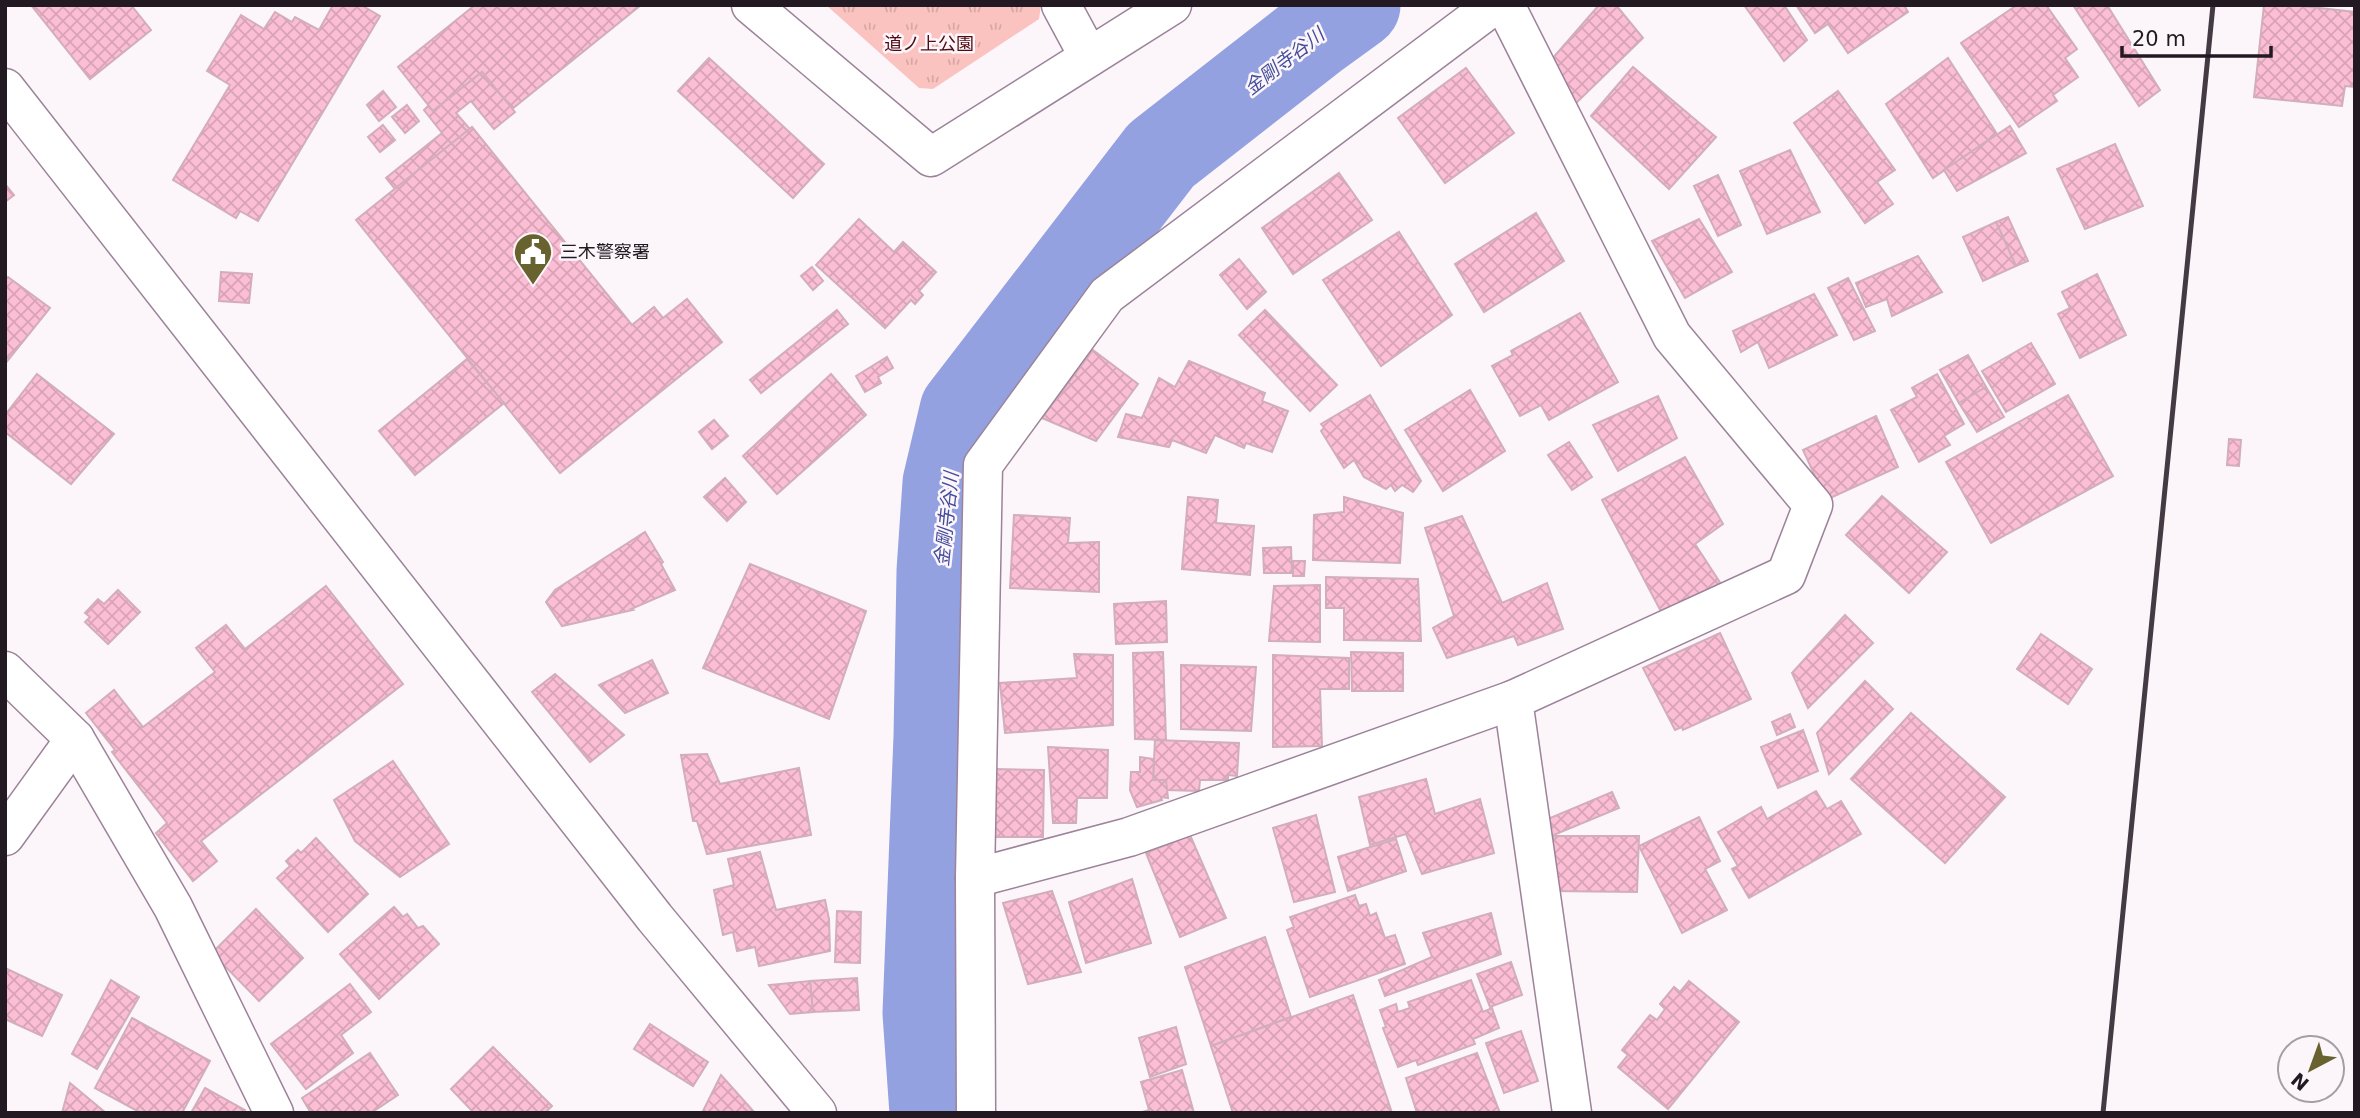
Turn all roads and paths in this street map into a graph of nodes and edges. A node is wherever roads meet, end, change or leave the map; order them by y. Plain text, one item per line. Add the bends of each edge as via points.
1 (751, 5) edge
2 (1061, 5) edge
3 (1172, 5) edge
4 (1494, 5) edge
5 (1505, 5) edge
6 (1089, 57) junction
7 (5, 88) edge
8 (5, 671) edge
9 (1513, 701) junction
10 (75, 739) junction
11 (5, 836) edge
12 (975, 878) junction
13 (274, 1113) edge
14 (817, 1113) edge
15 (976, 1113) edge
16 (1572, 1113) edge

1 - 6 street via 931,157
2 - 6 street
3 - 6 street
4 - 12 street via 1107,295 983,465
5 - 9 street via 1672,336 1813,505 1786,575
7 - 14 street via 655,919
8 - 10 street
9 - 12 street via 1129,837
9 - 16 street
10 - 11 street
10 - 13 street via 173,907
12 - 15 street

